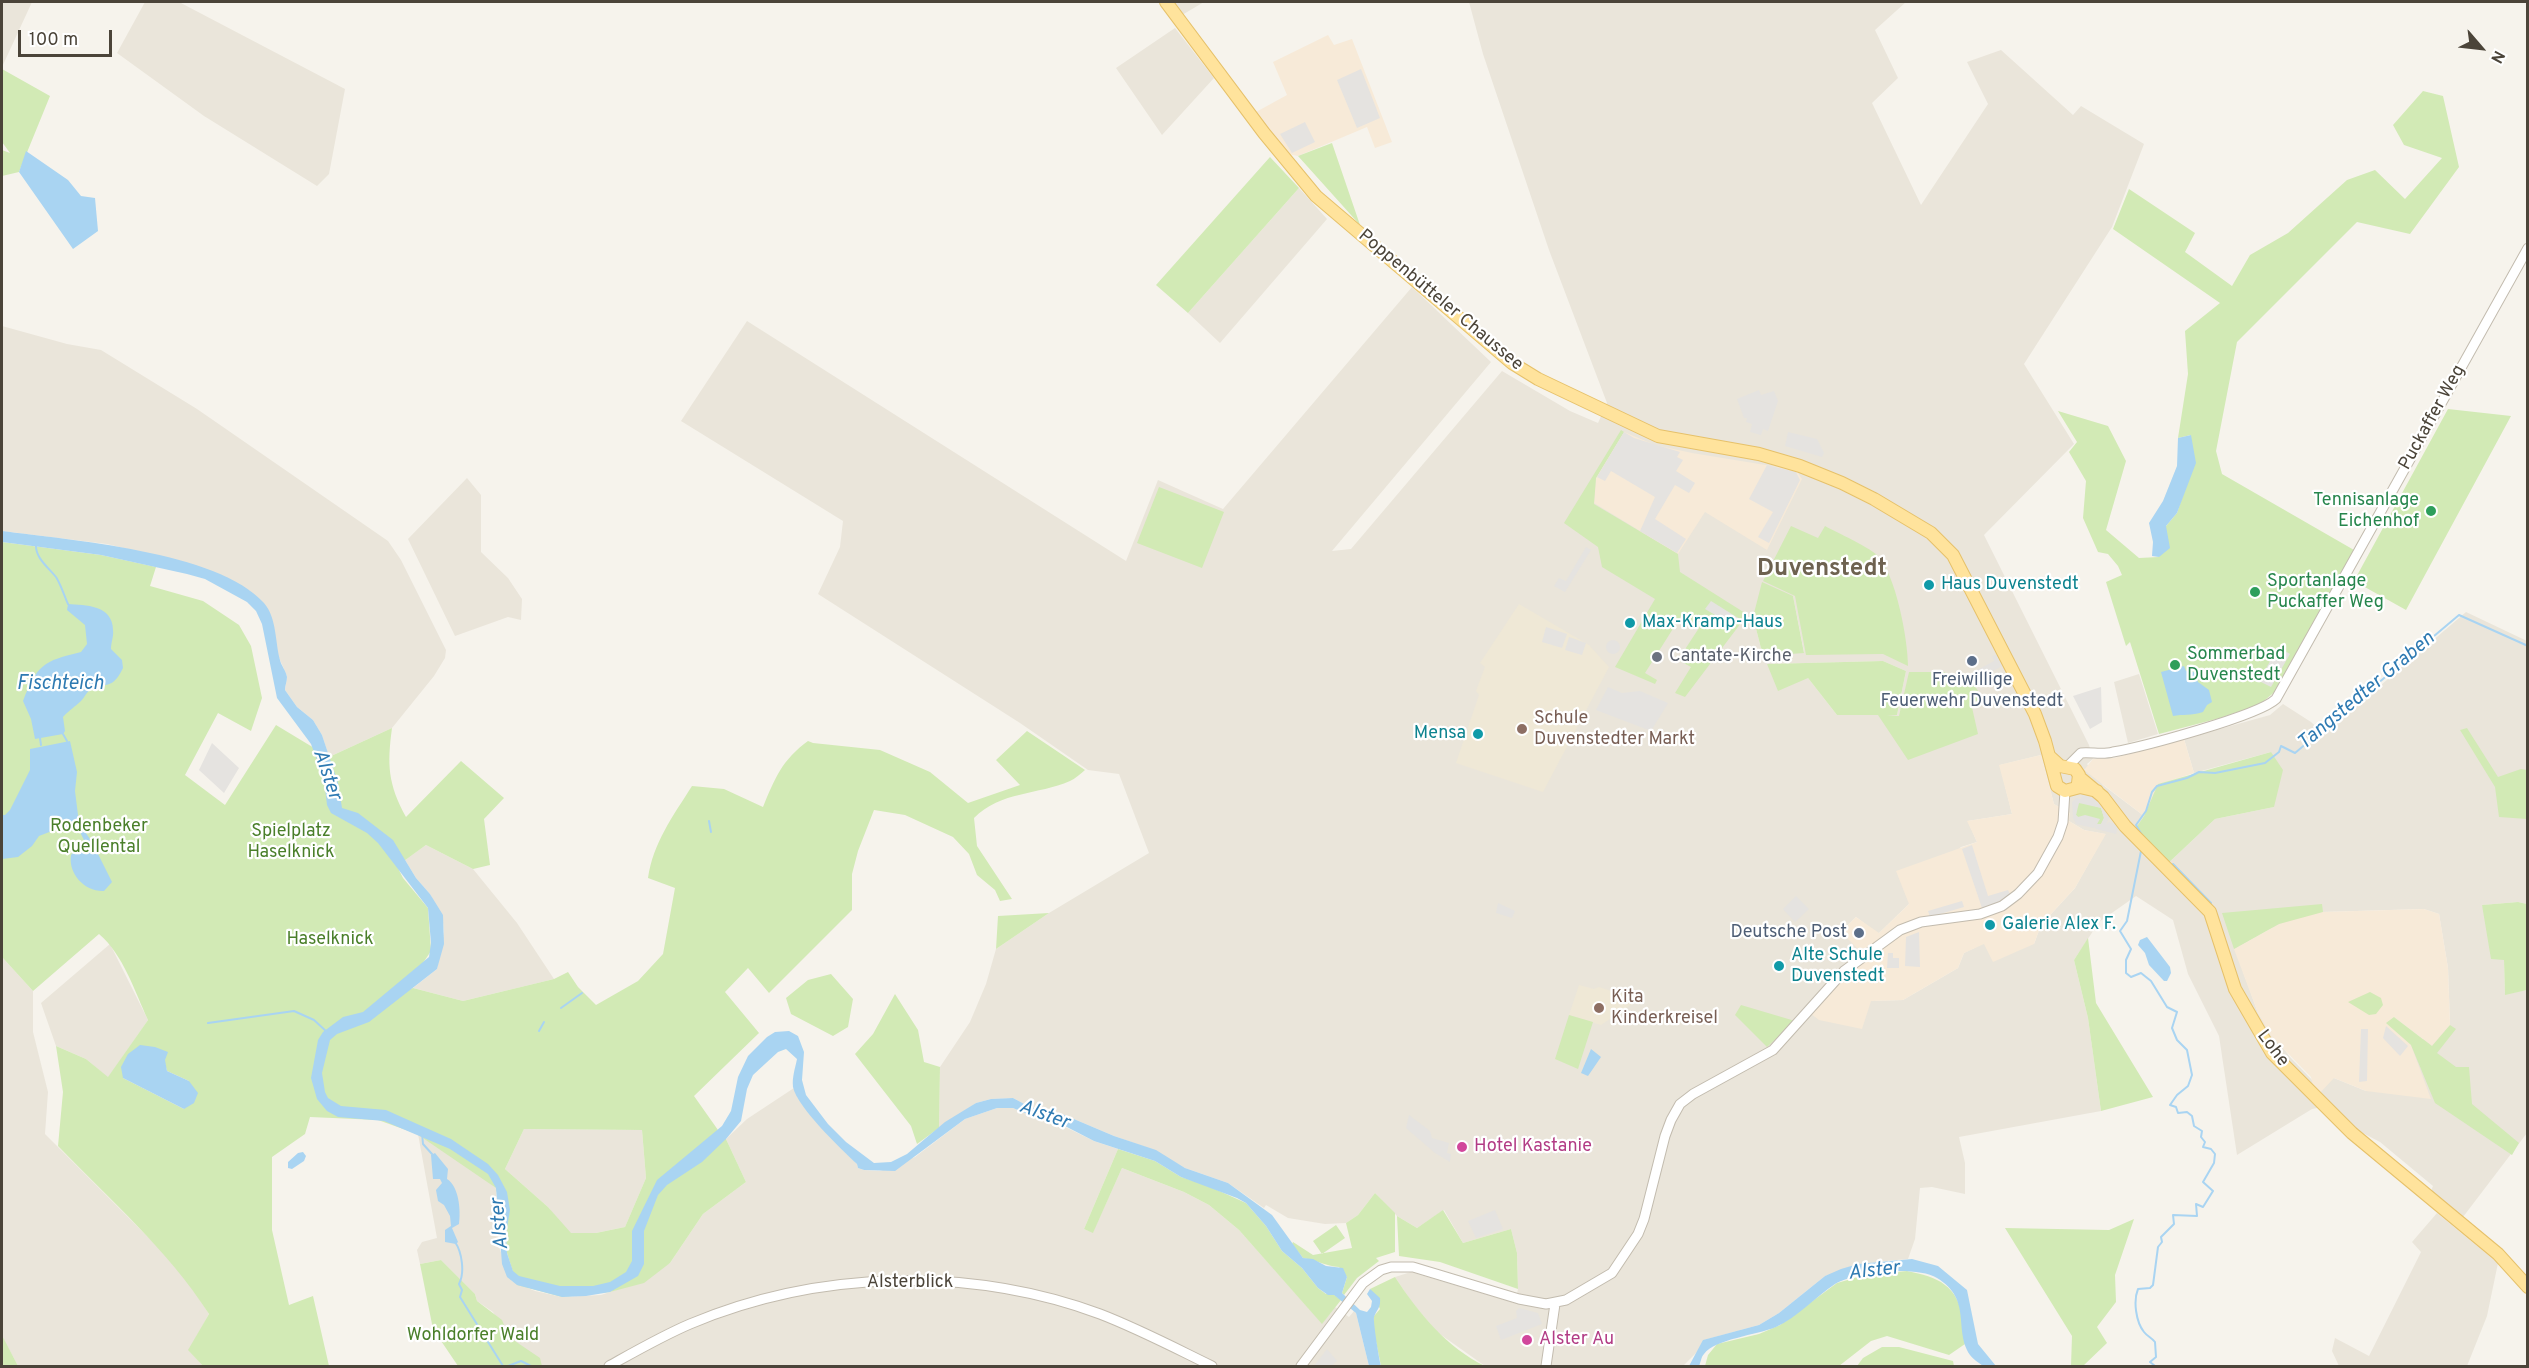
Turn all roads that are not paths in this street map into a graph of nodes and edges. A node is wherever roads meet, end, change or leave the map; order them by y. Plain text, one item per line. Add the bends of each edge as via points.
1 (1166, 2) edge
2 (2528, 248) edge
3 (2049, 755) junction
4 (2055, 777) junction
5 (2071, 777) junction
6 (2528, 1287) edge
7 (1555, 1304) junction
8 (609, 1366) edge
9 (1212, 1366) edge
10 (1301, 1366) edge
11 (1546, 1366) edge

1 - 3 main road, Poppenbütteler Chaussee via 1316,196 1522,370 1658,435 1805,467 1874,499 1937,538 1953,555 2009,661 2035,714
2 - 5 street, Puckaffer Weg via 2276,699 2258,711 2170,737 2115,752 2088,752
3 - 4 main road, Poppenbütteler Chaussee
3 - 5 main road
4 - 5 main road via 2058,770
4 - 5 main road via 2058,787
5 - 6 main road, Lohe via 2097,791 2125,826 2210,912 2235,989 2272,1053 2352,1132 2506,1262
5 - 7 street via 2058,837 2038,873 2018,894 2002,906 1980,914 1921,922 1900,930 1844,971 1773,1050 1680,1104 1665,1136 1644,1219 1625,1257 1612,1273
7 - 10 street via 1519,1299 1407,1266 1383,1269 1363,1283
7 - 11 street
8 - 9 street, Alsterblick via 690,1325 771,1297 842,1284 909,1281 993,1287 1057,1300 1126,1324

